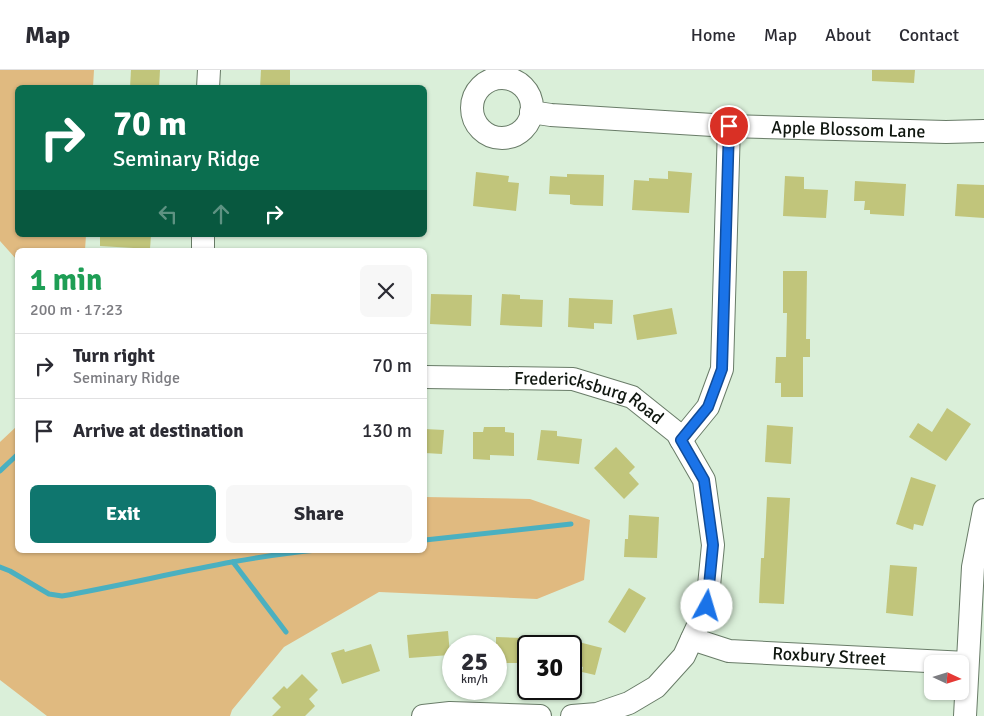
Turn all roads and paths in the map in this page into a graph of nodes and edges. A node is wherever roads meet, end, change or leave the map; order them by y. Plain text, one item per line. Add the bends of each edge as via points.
1 (209, 70) edge
2 (208, 85) edge
3 (531, 112) dead end
4 (729, 126) junction
5 (984, 131) edge
6 (427, 377) edge
7 (681, 440) junction
8 (984, 510) edge
9 (692, 639) junction
10 (967, 655) edge
11 (924, 661) edge
12 (966, 700) edge
13 (423, 716) edge
14 (540, 716) edge
15 (572, 716) edge
16 (965, 716) edge

1 - 2 street
3 - 4 street, Apple Blossom Lane
4 - 5 street, Apple Blossom Lane
4 - 7 street via 722,369 708,407
6 - 7 street, Fredericksburg Road via 573,379 632,397 677,433
7 - 9 street, Fredericksburg Road via 704,480 713,545 707,606
8 - 10 street via 972,567
9 - 11 street, Roxbury Street via 730,651
9 - 15 street, Fredericksburg Road via 684,656 656,687 629,704 596,714
12 - 16 street
13 - 14 street via 450,713

